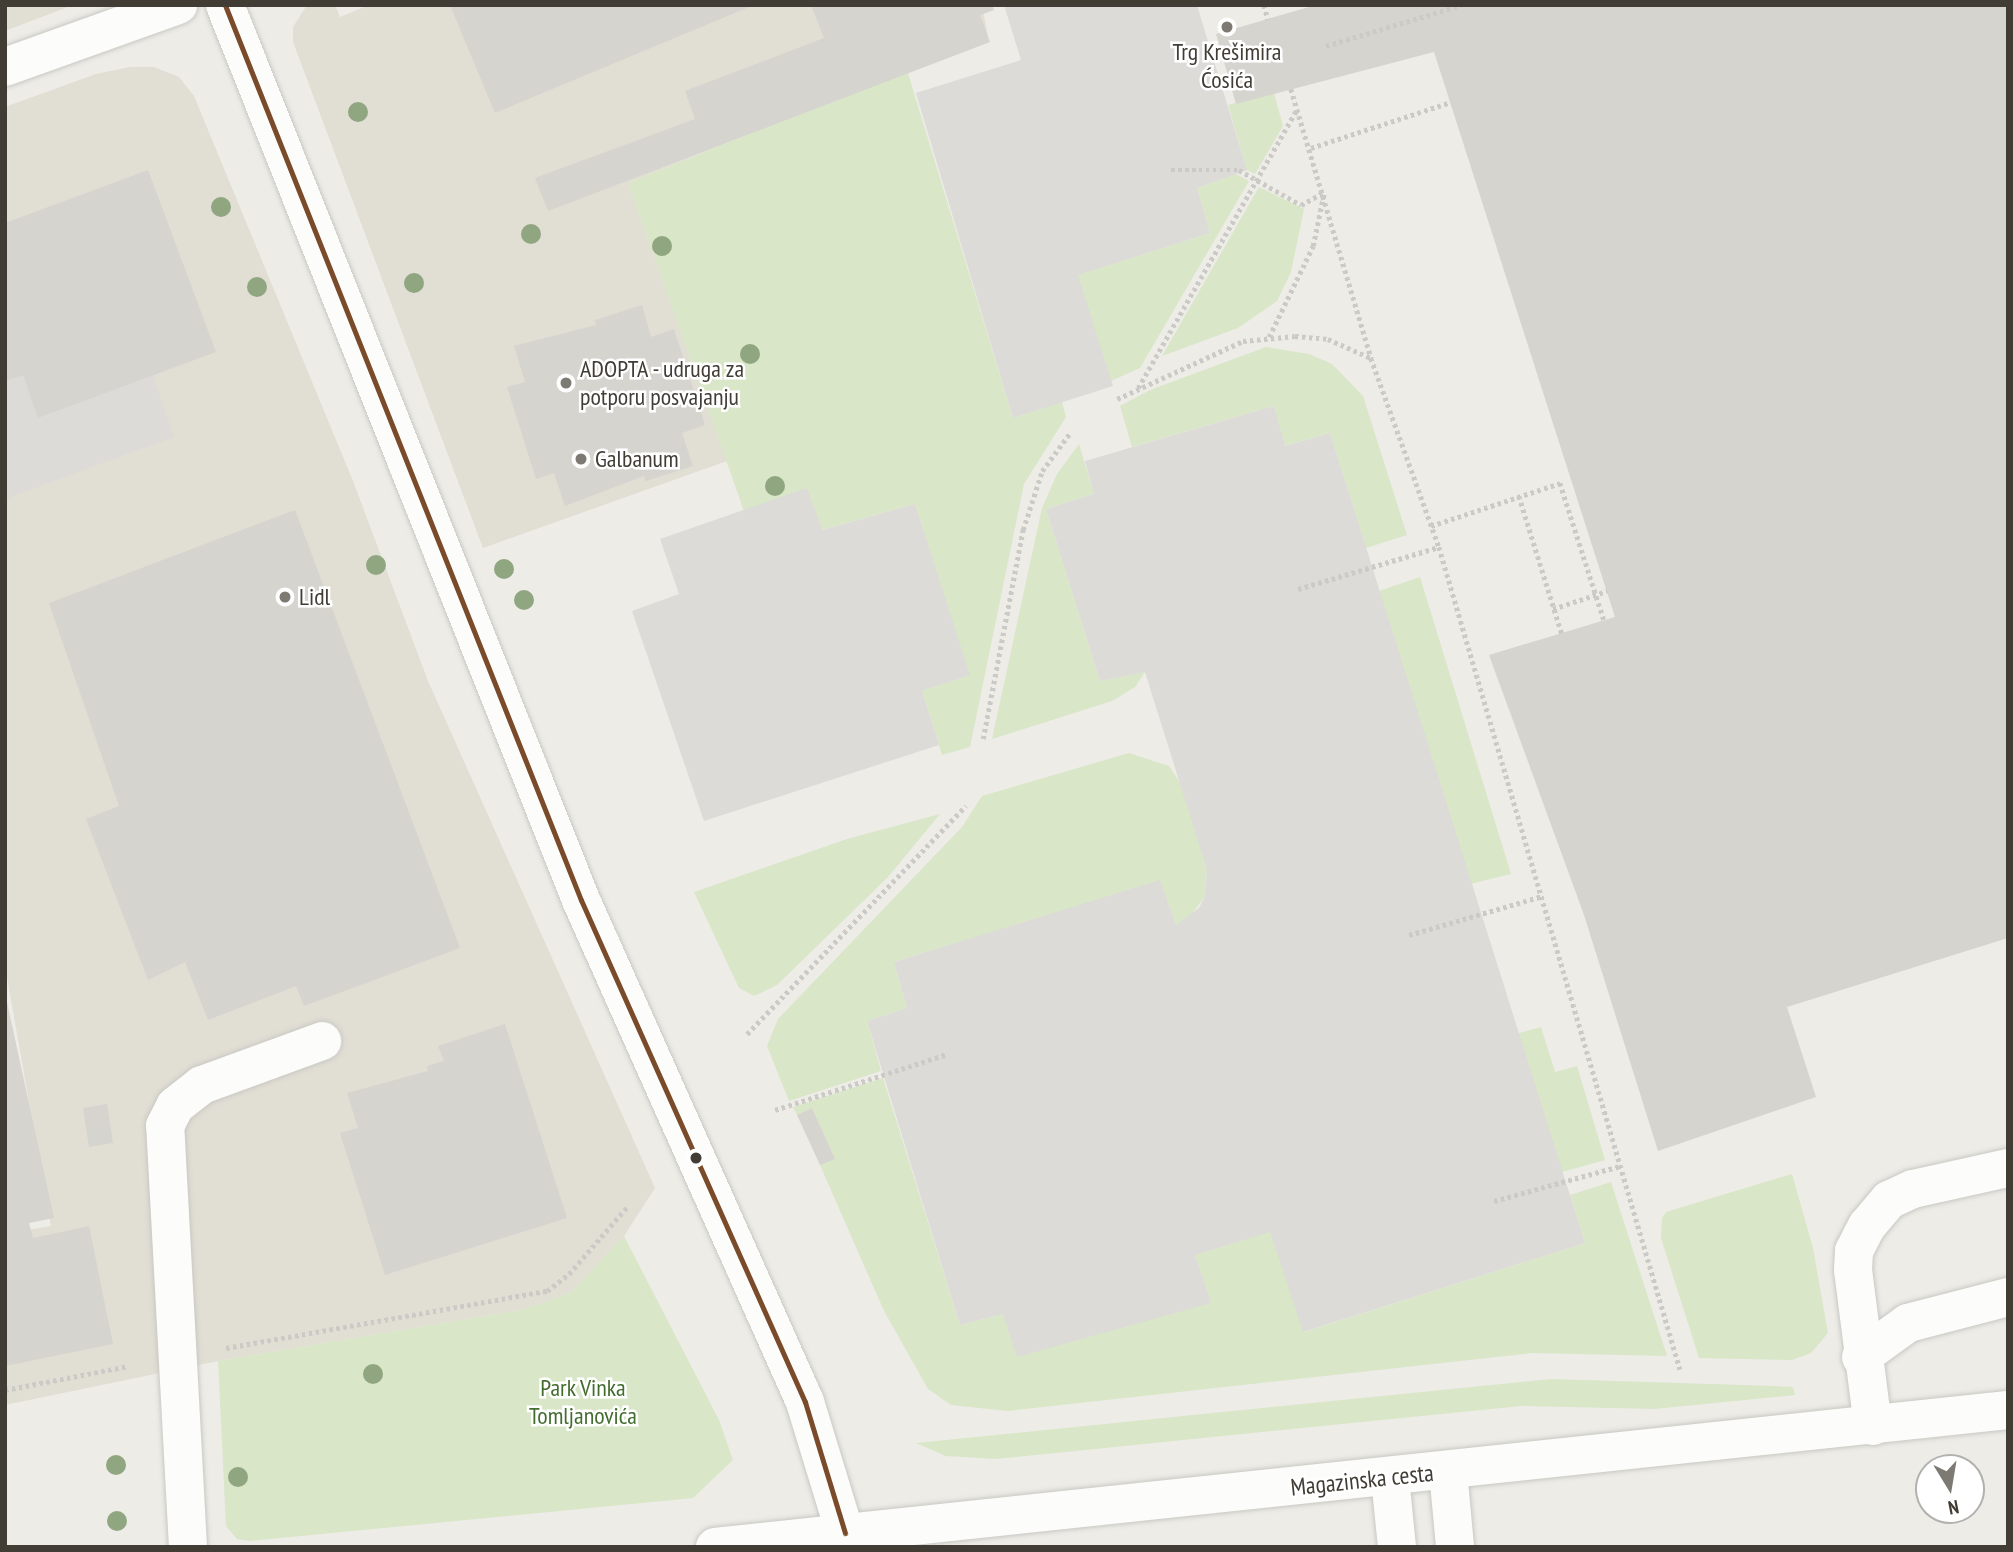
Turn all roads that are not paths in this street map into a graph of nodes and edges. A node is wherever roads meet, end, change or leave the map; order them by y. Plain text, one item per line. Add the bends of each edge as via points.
1 (178, 5) edge
2 (225, 5) edge
3 (5, 67) edge
4 (323, 1041) dead end
5 (2008, 1168) edge
6 (2008, 1297) edge
7 (1861, 1357) junction
8 (2008, 1410) edge
9 (1873, 1426) junction
10 (1448, 1471) junction
11 (1390, 1478) junction
12 (845, 1533) junction
13 (188, 1547) edge
14 (715, 1547) edge
15 (1396, 1547) edge
16 (1455, 1547) edge

1 - 3 street
2 - 12 street via 581,901 805,1402
4 - 13 street via 195,1088 175,1106 165,1126
5 - 7 street via 1913,1189 1889,1200 1867,1226 1854,1251 1853,1270
6 - 7 street via 1908,1323
7 - 9 street
8 - 9 street, Magazinska cesta
9 - 10 street, Magazinska cesta
10 - 11 street, Magazinska cesta
10 - 16 street
11 - 12 street, Magazinska cesta
11 - 15 street
12 - 14 street, Magazinska cesta

